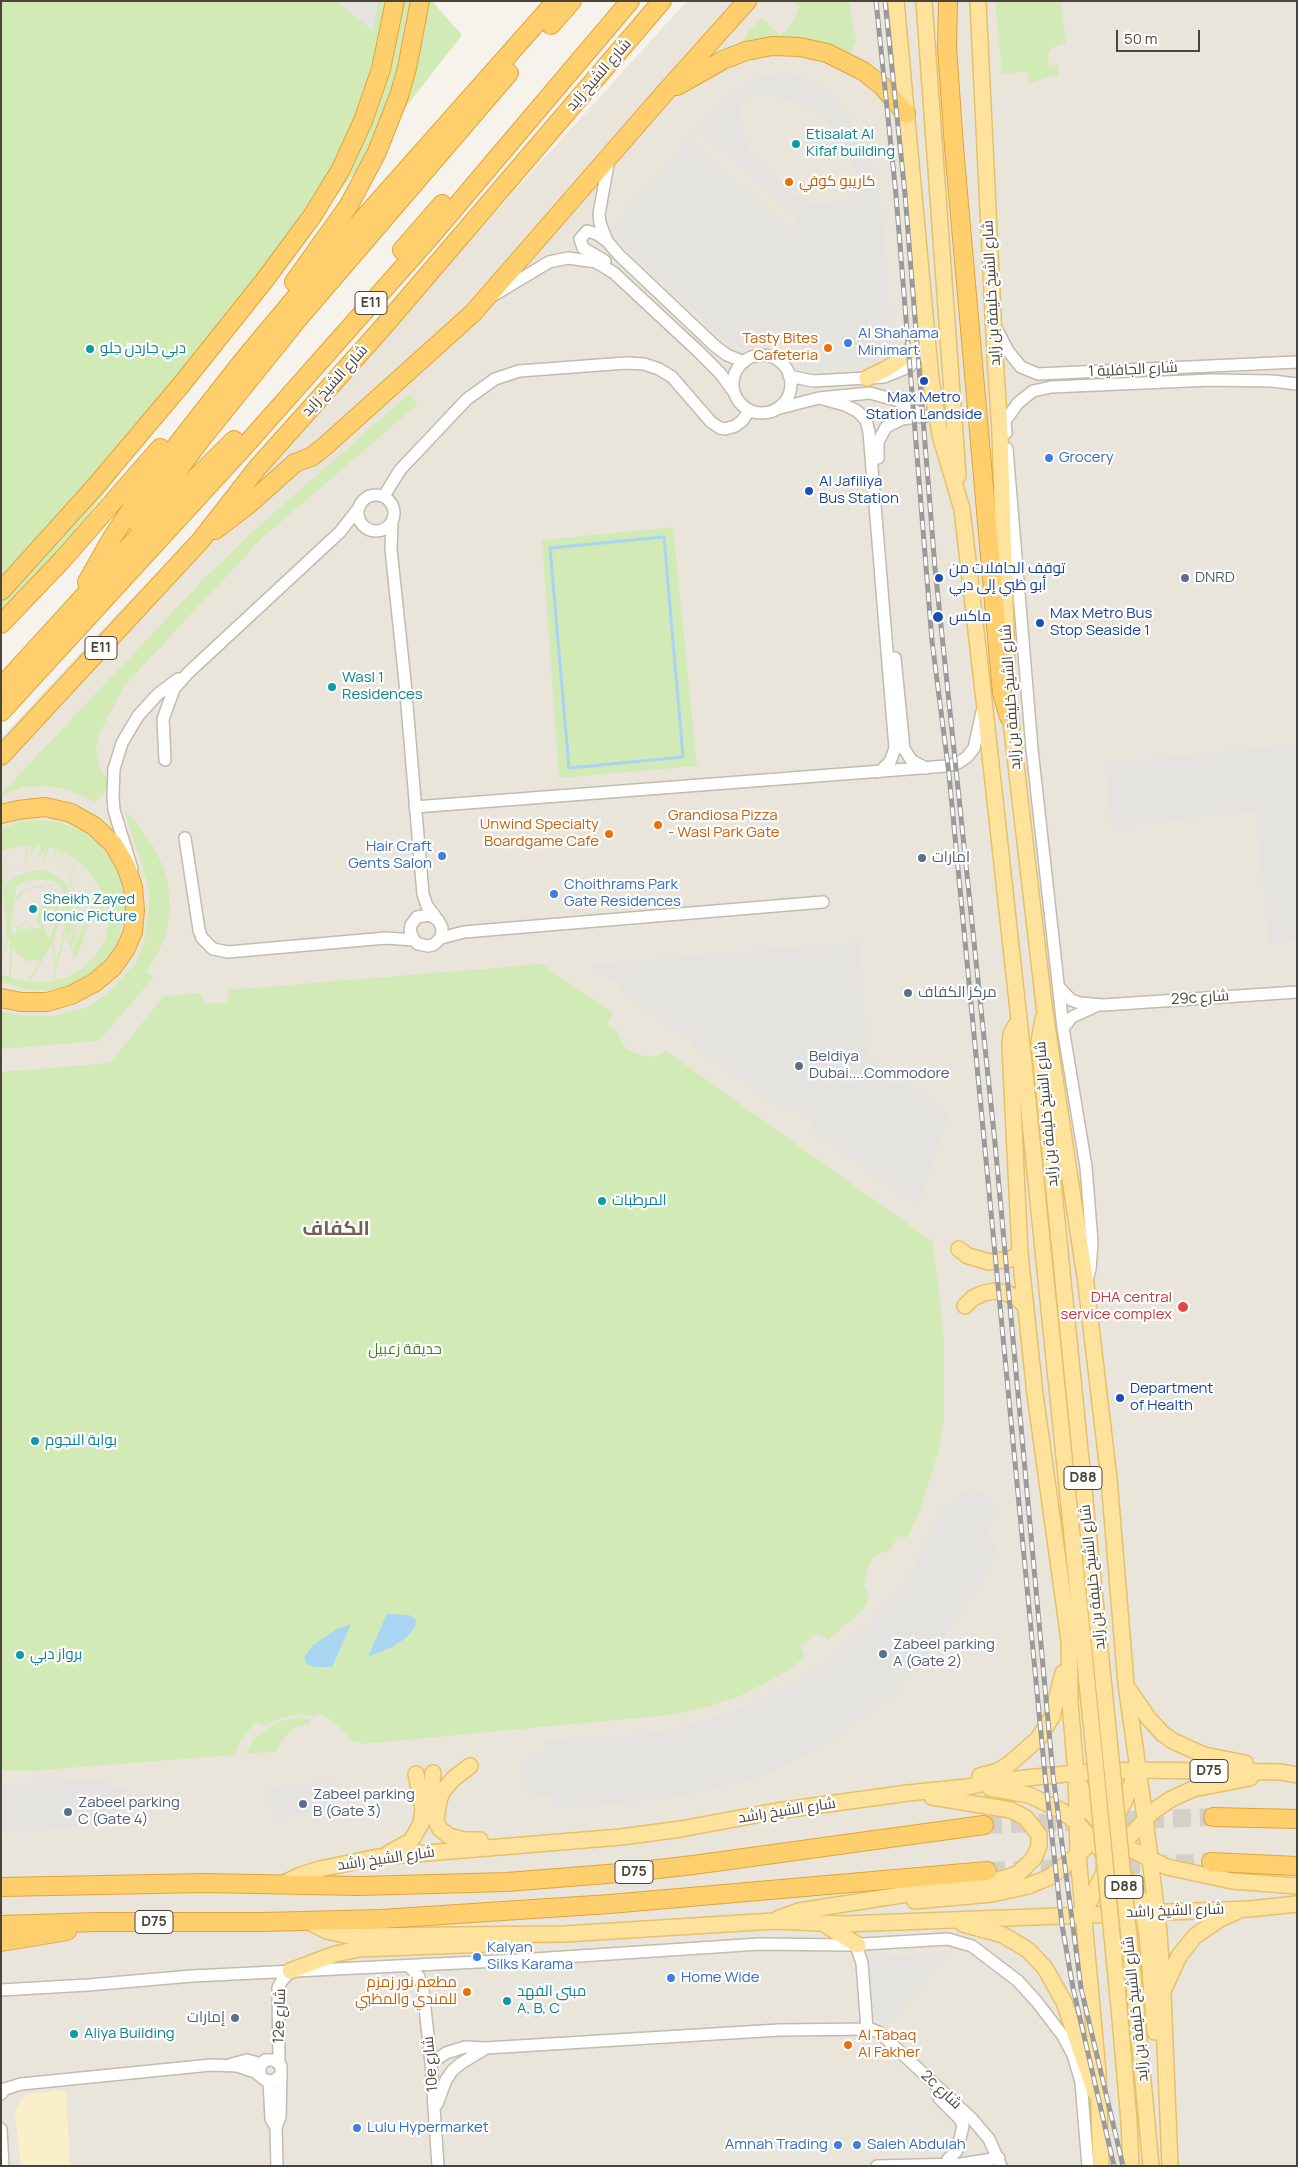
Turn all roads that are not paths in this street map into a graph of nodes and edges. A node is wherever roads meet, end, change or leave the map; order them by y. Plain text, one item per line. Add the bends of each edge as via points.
1 (395, 1) edge
2 (420, 1) edge
3 (556, 1) edge
4 (572, 1) edge
5 (616, 1) edge
6 (630, 1) edge
7 (662, 1) edge
8 (747, 1) edge
9 (896, 1) edge
10 (924, 1) edge
11 (948, 1) edge
12 (978, 1) edge
13 (662, 96) junction
14 (906, 114) junction
15 (610, 158) junction
16 (607, 241) junction
17 (614, 273) junction
18 (486, 299) junction
19 (994, 325) junction
20 (927, 338) junction
21 (995, 356) junction
22 (744, 362) junction
23 (1297, 362) edge
24 (789, 376) junction
25 (867, 378) joint
26 (1297, 384) edge
27 (733, 391) junction
28 (819, 398) junction
29 (778, 408) junction
30 (749, 411) junction
31 (924, 416) junction
32 (1005, 421) junction
33 (938, 428) junction
34 (384, 496) junction
35 (960, 504) junction
36 (358, 509) junction
37 (392, 521) junction
38 (364, 527) junction
39 (378, 531) junction
40 (340, 532) junction
41 (200, 540) junction
42 (391, 550) junction
43 (107, 570) junction
44 (1, 591) edge
45 (74, 607) junction
46 (1, 624) edge
47 (188, 673) junction
48 (1, 687) edge
49 (984, 700) junction
50 (1, 712) edge
51 (1009, 717) junction
52 (1, 756) edge
53 (165, 760) dead end
54 (928, 769) junction
55 (879, 772) junction
56 (415, 807) junction
57 (1, 814) edge
58 (184, 838) dead end
59 (423, 894) junction
60 (134, 899) junction
61 (823, 902) dead end
62 (438, 920) junction
63 (414, 921) junction
64 (464, 932) junction
65 (386, 938) junction
66 (441, 938) junction
67 (414, 940) junction
68 (1059, 987) junction
69 (1297, 992) edge
70 (1, 998) edge
71 (1103, 1005) junction
72 (1045, 1013) junction
73 (1018, 1022) junction
74 (1063, 1028) junction
75 (959, 1249) dead end
76 (1020, 1253) junction
77 (1086, 1284) junction
78 (965, 1306) dead end
79 (1025, 1306) junction
80 (1069, 1640) junction
81 (1126, 1684) junction
82 (470, 1766) dead end
83 (1137, 1770) junction
84 (1280, 1772) junction
85 (433, 1773) dead end
86 (1076, 1773) junction
87 (416, 1774) dead end
88 (1297, 1774) edge
89 (967, 1787) junction
90 (908, 1793) junction
91 (1213, 1817) tunnel mouth
92 (1146, 1818) junction
93 (1297, 1820) edge
94 (436, 1821) junction
95 (1077, 1823) junction
96 (984, 1825) tunnel mouth
97 (1105, 1828) junction
98 (1093, 1840) junction
99 (1122, 1845) junction
100 (497, 1846) junction
101 (1078, 1855) junction
102 (378, 1857) junction
103 (1150, 1858) junction
104 (1110, 1861) junction
105 (1211, 1862) tunnel mouth
106 (1297, 1866) edge
107 (987, 1871) tunnel mouth
108 (282, 1884) junction
109 (1297, 1886) edge
110 (1, 1887) edge
111 (893, 1896) junction
112 (1297, 1904) edge
113 (1248, 1909) junction
114 (1150, 1912) junction
115 (1083, 1914) junction
116 (940, 1919) junction
117 (307, 1921) junction
118 (774, 1921) junction
119 (98, 1922) junction
120 (822, 1923) junction
121 (1, 1925) edge
122 (565, 1934) junction
123 (1, 1942) edge
124 (857, 1945) junction
125 (410, 1966) junction
126 (290, 1971) junction
127 (1, 1990) edge
128 (1163, 1995) junction
129 (867, 2028) junction
130 (486, 2048) junction
131 (1164, 2062) junction
132 (431, 2063) junction
133 (280, 2069) junction
134 (918, 2069) junction
135 (264, 2073) junction
136 (1, 2094) edge
137 (1100, 2102) junction
138 (434, 2110) junction
139 (276, 2127) junction
140 (1, 2129) edge
141 (998, 2158) edge
142 (948, 2159) junction
143 (4, 2162) edge
144 (912, 2164) junction
145 (278, 2166) edge
146 (438, 2166) edge
147 (877, 2166) edge
148 (1088, 2166) edge
149 (1101, 2166) edge
150 (1131, 2166) edge
151 (1151, 2166) edge
152 (1170, 2166) edge

1 - 44 highway via 381,69 363,120 341,169 313,214 181,385
2 - 46 highway via 407,68 389,124 364,179 333,230 198,403 99,518
3 - 45 highway via 331,255 175,445 122,522
4 - 43 highway via 247,380 151,505
5 - 43 highway via 402,251 240,433
6 - 50 highway, شارع الشيخ زايد / E11 via 431,236 243,448
7 - 41 highway, شارع الشيخ زايد / E11 via 384,326 258,467
8 - 13 highway
9 - 14 main road, شارع الشيخ خليفة بن زايد / D88
10 - 35 main road, شارع الشيخ خليفة بن زايد
11 - 51 highway via 947,47 954,147 1002,693
12 - 19 main road, شارع الشيخ خليفة بن زايد / D88
13 - 14 highway via 734,55 772,46 800,47 827,53 863,71 882,86
13 - 15 highway
14 - 20 main road, شارع الشيخ خليفة بن زايد / D88
15 - 16 street via 599,214
15 - 18 highway
16 - 17 street via 587,231 580,238 583,248 603,260
16 - 22 street via 715,346
17 - 18 street via 586,260 558,260
17 - 27 street via 710,364
18 - 41 highway via 445,340 324,447 295,463 249,504
19 - 21 main road, شارع الشيخ خليفة بن زايد / D88
19 - 23 street, شارع الجافلية 1 via 1021,367 1038,374
20 - 25 main road via 907,355
20 - 33 main road, شارع الشيخ خليفة بن زايد / D88
21 - 32 main road via 1003,381
21 - 51 main road, شارع الشيخ خليفة بن زايد / D88
22 - 24 street via 754,356 766,356 786,367
22 - 27 street via 734,375
24 - 25 street via 813,381
24 - 29 street via 790,389
26 - 32 street, شارع الجافلية 1 via 1211,380 1051,387 1026,396
27 - 30 street
28 - 29 street
28 - 31 street via 877,394 899,401
28 - 55 street via 851,407 868,426 894,748 890,762
29 - 30 street via 769,412
30 - 34 street via 736,426 720,428 672,378 644,364 519,371 494,379 467,399 400,470
31 - 33 street
31 - 54 street via 890,423 880,436 877,448 902,742 912,761
32 - 68 street via 1032,749
33 - 35 main road, شارع الشيخ خليفة بن زايد / D88
34 - 36 street via 368,496
34 - 37 street via 393,505
35 - 49 main road, شارع الشيخ خليفة بن زايد / D88
36 - 38 street via 359,521
36 - 40 street
37 - 39 street
37 - 42 street
38 - 39 street
38 - 40 street
39 - 42 street
40 - 47 street
41 - 52 highway, شارع الشيخ زايد / E11
42 - 56 street
43 - 45 highway
45 - 48 highway
47 - 53 street via 174,689 165,709
47 - 60 street via 158,694 138,716 122,743 114,770 114,810 131,863
49 - 54 street via 974,748 967,757 958,763
49 - 73 main road, شارع الشيخ خليفة بن زايد / D88
51 - 72 main road, شارع الشيخ خليفة بن زايد / D88
54 - 55 street
55 - 56 street
56 - 59 street
57 - 60 highway via 46,807 83,819 104,834 120,854 130,876
58 - 65 street via 199,930 213,949 228,952
59 - 62 street via 427,906
59 - 63 street
60 - 70 highway via 134,922 125,950 113,967 94,983 71,995 47,1002
61 - 64 street
62 - 63 street via 426,914
62 - 64 street
62 - 66 street
63 - 65 street
63 - 67 street via 410,930
64 - 66 street
65 - 67 street
66 - 67 street via 428,946
68 - 71 street, 29c شارع via 1071,1000
68 - 74 street
69 - 71 street, 29c شارع
71 - 74 street, 29c شارع via 1082,1011
72 - 77 main road
72 - 151 main road, شارع الشيخ خليفة بن زايد / D88, bridge via 1039,1042
73 - 76 main road via 1011,1034 1010,1046
73 - 150 main road, شارع الشيخ خليفة بن زايد / D88, bridge via 1088,1687 1125,2070
74 - 77 street via 1086,1167 1092,1242
75 - 76 main road via 968,1256 989,1262 1005,1260
76 - 79 main road
77 - 81 main road via 1109,1479
78 - 79 main road via 973,1298 995,1291 1017,1298
79 - 80 main road
80 - 86 main road
80 - 90 main road via 1052,1717 1032,1746 998,1771
81 - 83 main road
81 - 84 main road via 1146,1715 1173,1741 1215,1758 1266,1766
82 - 94 main road via 442,1792
83 - 84 main road, شارع الشيخ راشد / D75
83 - 86 main road, شارع الشيخ راشد / D75
83 - 92 main road
83 - 97 main road via 1125,1800
84 - 88 main road, شارع الشيخ راشد / D75
84 - 92 main road via 1192,1789 1166,1802
85 - 94 main road via 430,1803
86 - 89 main road, شارع الشيخ راشد / D75 via 984,1782
86 - 95 main road
86 - 97 main road via 1090,1812
87 - 102 main road via 423,1809 421,1824 411,1841
89 - 90 main road, شارع الشيخ راشد / D75
89 - 95 main road via 1029,1795 1054,1806
90 - 100 main road, شارع الشيخ راشد / D75 via 777,1811 681,1829
90 - 111 main road via 1011,1810 1030,1822 1040,1840 1030,1864 1011,1877
91 - 93 highway
92 - 99 main road
92 - 103 main road
94 - 100 main road via 448,1836 482,1840
95 - 98 main road
95 - 101 main road
96 - 108 highway, شارع الشيخ راشد / D75 via 685,1866 569,1878 398,1886
97 - 98 main road
97 - 99 main road
98 - 101 main road
98 - 104 main road
99 - 103 main road
99 - 104 main road
100 - 102 main road, شارع الشيخ راشد / D75
101 - 111 main road via 1050,1877 1008,1891 929,1901
101 - 115 main road
102 - 108 main road, شارع الشيخ راشد / D75 via 320,1869
103 - 109 main road via 1167,1867 1211,1878
103 - 114 main road
104 - 114 main road
104 - 115 main road
105 - 106 highway
107 - 117 highway, شارع الشيخ راشد / D75 via 600,1905
108 - 110 highway, شارع الشيخ راشد / D75 via 138,1883
111 - 118 main road via 799,1911
112 - 113 main road, شارع الشيخ راشد / D75
113 - 114 main road, شارع الشيخ راشد / D75
113 - 128 main road via 1220,1919 1195,1936 1173,1965
114 - 115 main road, شارع الشيخ راشد / D75
114 - 128 main road
114 - 131 main road via 1148,1946 1154,2028
115 - 116 main road, شارع الشيخ راشد / D75
115 - 137 main road
116 - 120 main road, شارع الشيخ راشد / D75
116 - 137 main road via 1004,1935 1028,1950 1038,1961 1064,2002
117 - 119 highway, شارع الشيخ راشد / D75
117 - 122 main road, شارع الشيخ راشد / D75 via 349,1936
118 - 120 main road, شارع الشيخ راشد / D75
118 - 122 main road, شارع الشيخ راشد / D75
119 - 121 highway, شارع الشيخ راشد / D75
119 - 123 highway via 46,1936
120 - 124 main road
122 - 126 main road via 539,1942 359,1949 335,1954
124 - 125 street via 760,1944
124 - 129 street via 862,1963
124 - 148 street via 935,1939 960,1941 982,1952 1018,1982 1063,2036 1073,2055 1083,2096
125 - 126 street
125 - 132 street, 10e شارع via 422,1983
126 - 127 street
126 - 133 street, 12e شارع via 278,1988
128 - 131 main road
129 - 130 street via 752,2031
129 - 134 street, 2c شارع via 880,2033
130 - 132 street via 456,2049
130 - 138 street via 452,2071
131 - 152 main road
132 - 138 street, 10e شارع
133 - 135 street via 276,2080
133 - 135 street via 271,2059
133 - 139 street, 12e شارع via 279,2120
134 - 141 street, 2c شارع via 984,2132
134 - 142 street via 932,2091 962,2122 957,2151
135 - 136 street via 231,2065 12,2086
135 - 139 street, 12e شارع via 271,2119
137 - 149 main road
138 - 146 street, 10e شارع
139 - 145 street, 12e شارع
140 - 143 street
141 - 142 street
141 - 144 street via 961,2164
142 - 144 street
144 - 147 street

